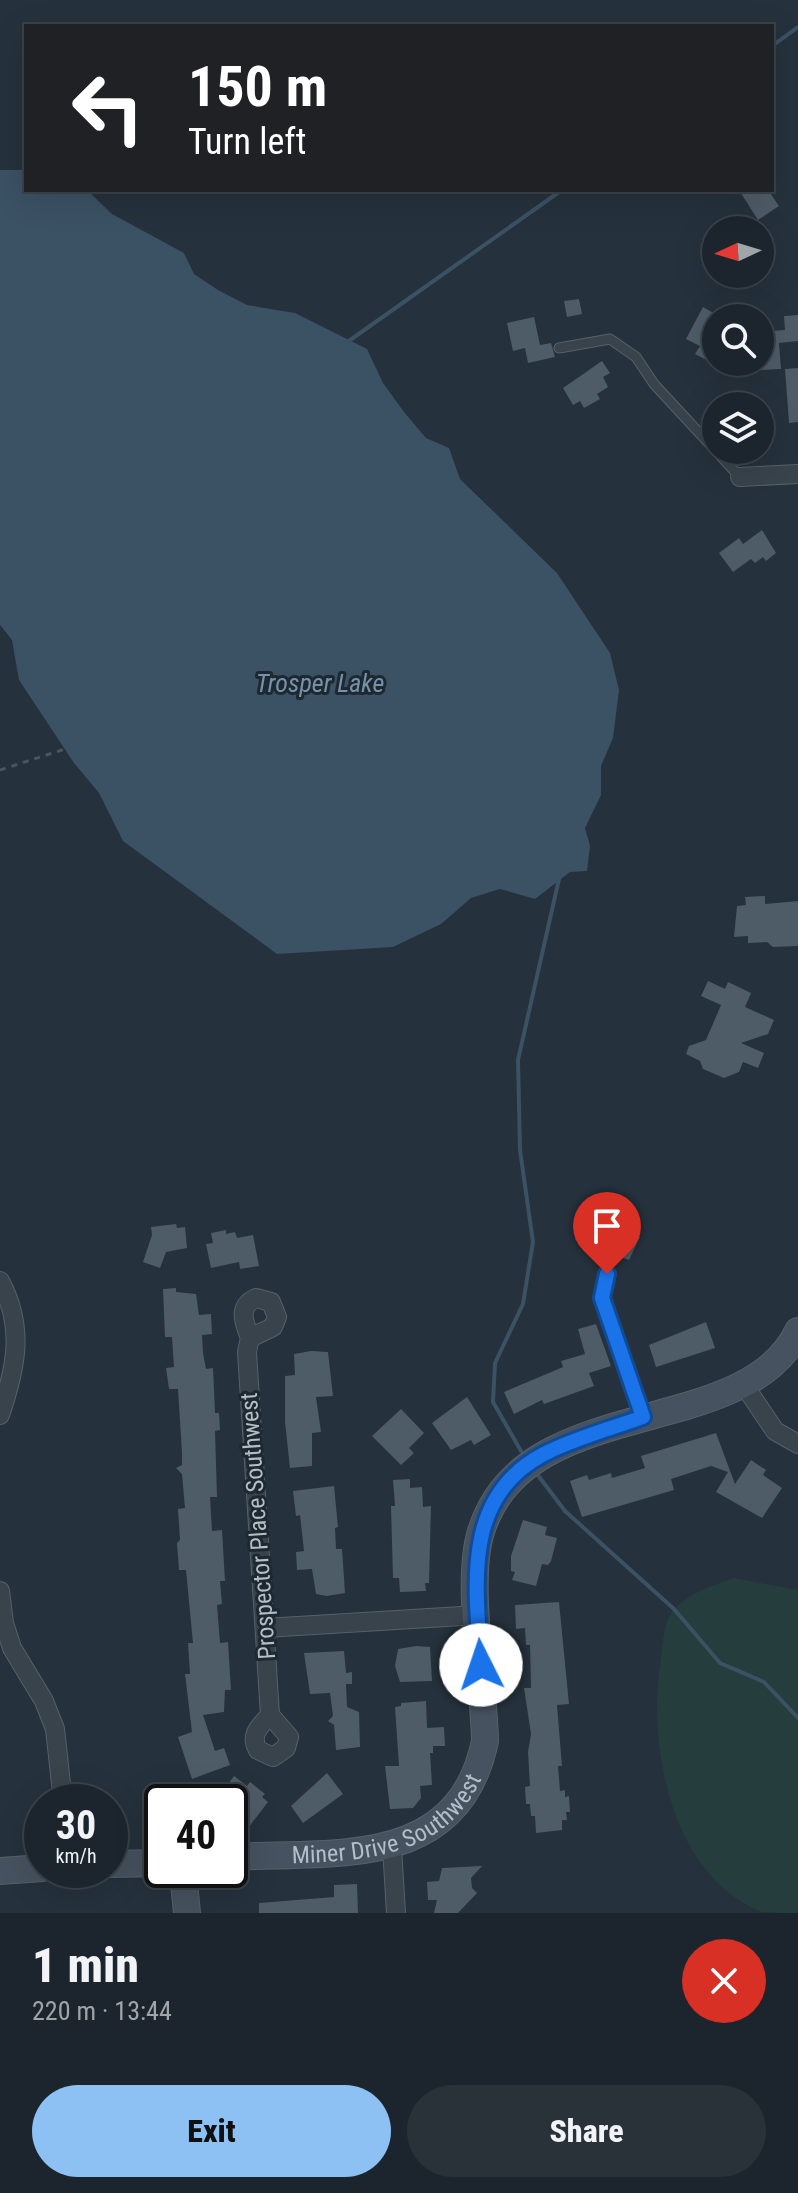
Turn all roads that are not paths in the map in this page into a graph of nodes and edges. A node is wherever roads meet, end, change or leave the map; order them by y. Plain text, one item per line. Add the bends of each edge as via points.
1 (559, 348) dead end
2 (798, 474) edge
3 (740, 477) joint
4 (607, 1274) dead end
5 (0, 1281) edge
6 (798, 1331) edge
7 (250, 1338) dead end
8 (744, 1385) junction
9 (0, 1415) edge
10 (643, 1417) junction
11 (798, 1444) edge
12 (0, 1591) edge
13 (478, 1615) junction
14 (265, 1628) junction
15 (270, 1715) dead end
16 (61, 1784) edge
17 (392, 1847) junction
18 (248, 1856) edge
19 (24, 1869) edge
20 (0, 1871) edge
21 (182, 1888) edge
22 (187, 1913) edge
23 (396, 1913) edge

1 - 3 lane via 610,339 636,357 654,384
2 - 3 street
4 - 10 lane via 602,1298
5 - 9 street via 17,1343 14,1375
6 - 8 street, Miner Drive Southwest via 780,1359
7 - 14 street, Prospector Place Southwest
8 - 10 street, Miner Drive Southwest
8 - 11 street via 775,1431
10 - 13 street, Miner Drive Southwest via 553,1449 509,1483 480,1535
12 - 16 street via 12,1648 55,1729
13 - 14 street
13 - 17 street, Miner Drive Southwest via 485,1714 479,1768 463,1799 444,1820
14 - 15 street, Prospector Place Southwest
17 - 18 street, Miner Drive Southwest
17 - 23 street
19 - 20 street
21 - 22 street

